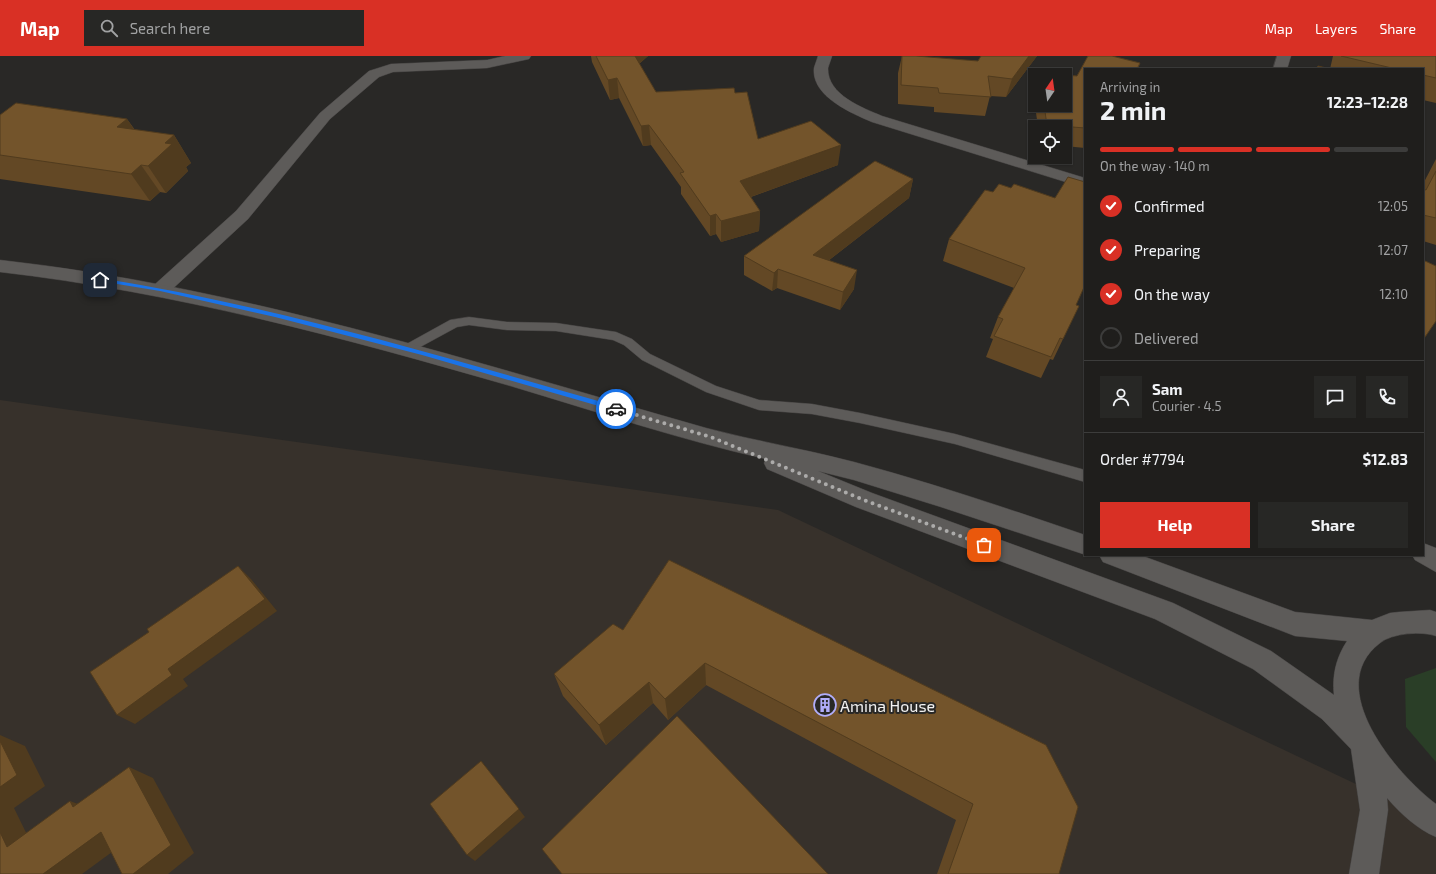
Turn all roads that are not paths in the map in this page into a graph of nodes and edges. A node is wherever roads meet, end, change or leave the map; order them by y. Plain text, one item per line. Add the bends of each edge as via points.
1 (524, 56) edge
2 (825, 56) edge
3 (1284, 56) edge
4 (1280, 68) edge
5 (1084, 183) edge
6 (0, 266) edge
7 (160, 290) junction
8 (407, 349) junction
9 (711, 437) junction
10 (1084, 476) edge
11 (1084, 546) edge
12 (1424, 554) edge
13 (1114, 556) edge
14 (1436, 560) edge
15 (1436, 619) edge
16 (1436, 624) edge
17 (1382, 628) junction
18 (1363, 744) junction
19 (1436, 822) edge
20 (1364, 874) edge

1 - 7 main road via 487,64 391,68 374,74 325,116 242,215
2 - 5 main road via 821,63 827,86 837,99 854,109 877,119
3 - 4 main road
6 - 7 main road via 41,270
7 - 8 main road
8 - 9 main road
8 - 10 lane via 454,323 469,321 507,326 556,327 616,336 646,357 711,389 759,404 812,409 955,439
9 - 11 main road via 852,471 1025,524
9 - 18 main road via 864,500 1164,612 1262,660 1332,710
12 - 14 main road
13 - 17 main road via 1295,624
15 - 17 main road
16 - 17 main road via 1430,622
17 - 18 main road via 1361,643 1351,656 1346,674 1346,694 1351,716
18 - 19 main road via 1391,782
18 - 20 main road via 1374,810

